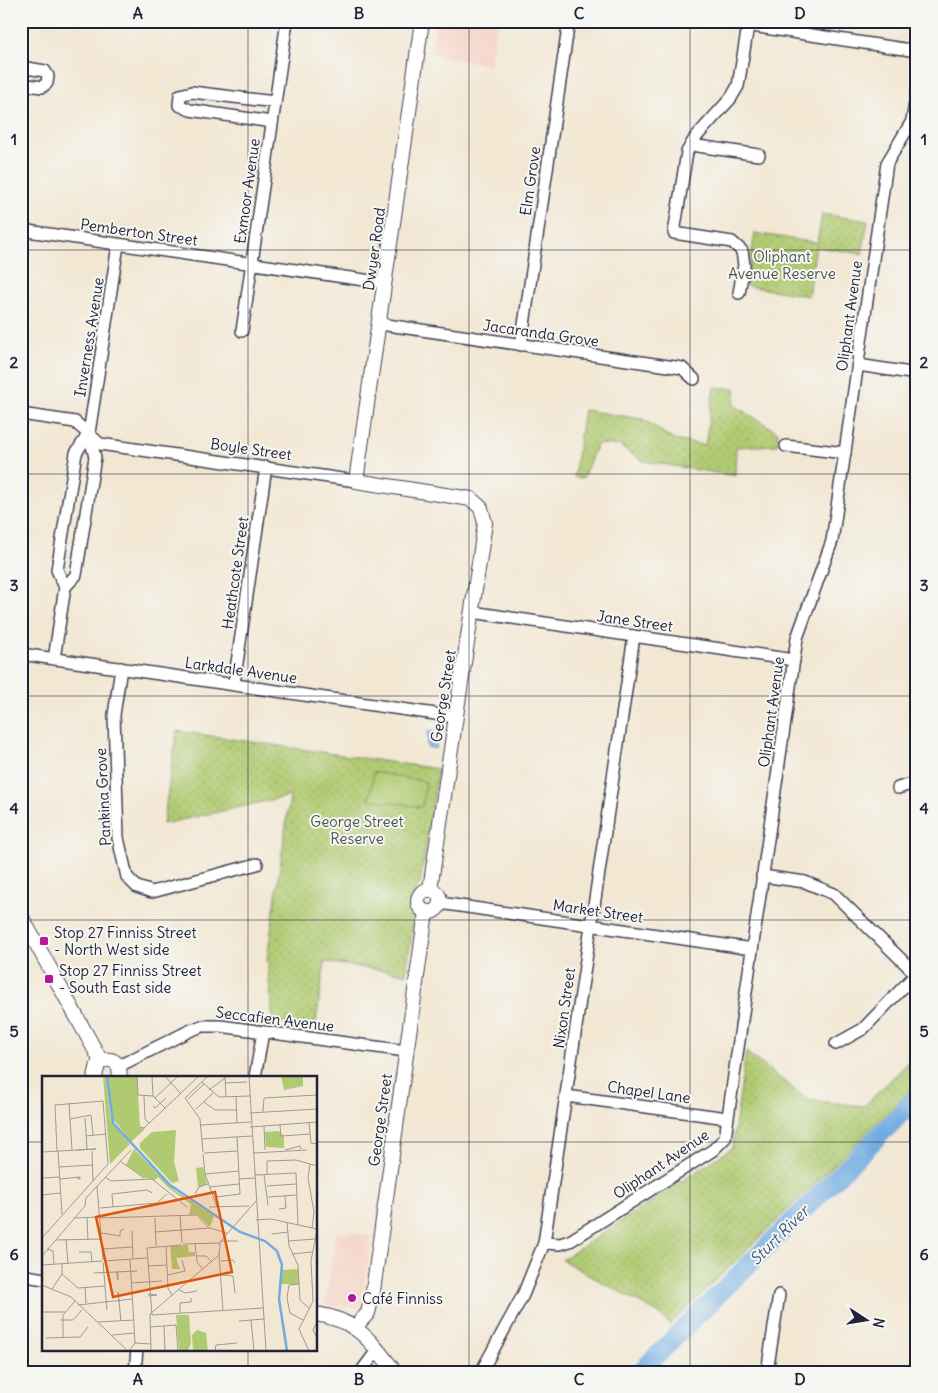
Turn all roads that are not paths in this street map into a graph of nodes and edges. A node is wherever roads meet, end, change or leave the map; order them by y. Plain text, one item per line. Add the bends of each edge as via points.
1 (287, 21) edge
2 (422, 21) edge
3 (569, 21) edge
4 (719, 21) edge
5 (748, 26) junction
6 (917, 51) edge
7 (21, 67) edge
8 (21, 84) edge
9 (917, 92) edge
10 (275, 102) junction
11 (272, 122) junction
12 (691, 145) junction
13 (759, 155) dead end
14 (21, 230) edge
15 (118, 244) junction
16 (252, 264) junction
17 (385, 283) junction
18 (739, 293) dead end
19 (380, 324) junction
20 (242, 331) dead end
21 (522, 345) junction
22 (858, 365) junction
23 (917, 374) edge
24 (694, 379) dead end
25 (21, 414) edge
26 (89, 433) junction
27 (786, 446) dead end
28 (845, 453) junction
29 (266, 467) junction
30 (356, 481) junction
31 (481, 508) joint
32 (65, 587) junction
33 (472, 612) junction
34 (634, 636) junction
35 (21, 654) edge
36 (54, 659) junction
37 (794, 660) junction
38 (120, 668) junction
39 (234, 683) junction
40 (456, 717) junction
41 (917, 782) edge
42 (898, 788) dead end
43 (257, 864) dead end
44 (762, 876) junction
45 (430, 889) junction
46 (440, 903) junction
47 (426, 912) junction
48 (21, 916) edge
49 (591, 925) junction
50 (752, 949) junction
51 (916, 973) edge
52 (263, 1032) junction
53 (836, 1044) dead end
54 (406, 1051) junction
55 (101, 1061) junction
56 (119, 1072) edge
57 (95, 1076) edge
58 (255, 1076) edge
59 (566, 1096) junction
60 (727, 1118) junction
61 (544, 1243) junction
62 (21, 1275) edge
63 (42, 1278) edge
64 (779, 1295) dead end
65 (318, 1314) edge
66 (355, 1327) junction
67 (378, 1349) junction
68 (137, 1350) edge
69 (135, 1372) edge
70 (361, 1372) edge
71 (395, 1372) edge
72 (481, 1372) edge
73 (767, 1372) edge

1 - 10 street, Exmoor Avenue
2 - 17 street, Dwyer Road
3 - 21 street, Elm Grove
4 - 5 street
5 - 6 street
5 - 12 street via 738,86
7 - 8 street via 45,71 48,76 42,87
9 - 22 street, Oliphant Avenue via 912,121 887,163
10 - 11 street, Exmoor Avenue
10 - 11 street, Exmoor Avenue via 192,92 180,95 178,100 179,105 190,110
11 - 16 street, Exmoor Avenue
12 - 13 street
12 - 18 street via 670,235 732,242 737,246 742,251 744,265
14 - 15 street, Pemberton Street
15 - 16 street, Pemberton Street
15 - 26 street, Inverness Avenue
16 - 17 street, Pemberton Street
16 - 20 street
17 - 19 street, Dwyer Road
19 - 21 street, Jacaranda Grove
19 - 30 street, Dwyer Road
21 - 24 street, Jacaranda Grove via 682,368
22 - 23 street
22 - 28 street, Oliphant Avenue
25 - 26 street, Boyle Street via 75,422
26 - 29 street, Boyle Street via 100,444
26 - 32 street, Inverness Avenue via 94,449 93,467 76,575
26 - 32 street, Inverness Avenue via 76,453 57,570
27 - 28 street
28 - 37 street, Oliphant Avenue via 832,541 797,638
29 - 30 street, Boyle Street
29 - 39 street, Heathcote Street
30 - 31 street, Boyle Street via 470,499
31 - 33 street, George Street via 485,523
32 - 36 street, Inverness Avenue
33 - 34 street, Jane Street
33 - 40 street, George Street
34 - 37 street, Jane Street
34 - 49 street, Nixon Street
35 - 36 street, Larkdale Avenue
36 - 38 street, Larkdale Avenue
37 - 44 street, Oliphant Avenue
38 - 39 street, Larkdale Avenue
38 - 43 street, Pankina Grove via 114,715 117,828 127,876 137,887 152,892
39 - 40 street, Larkdale Avenue
40 - 45 street, George Street
41 - 42 street
44 - 50 street, Oliphant Avenue
44 - 51 street via 805,882 834,894
45 - 46 street via 437,892
45 - 47 street via 418,897 420,908
46 - 47 street via 436,909
46 - 49 street, Market Street
47 - 54 street, George Street
48 - 55 street
49 - 50 street, Market Street
49 - 59 street, Nixon Street
50 - 60 street, Oliphant Avenue
51 - 53 street via 863,1029
52 - 54 street, Seccafien Avenue
52 - 56 street, Seccafien Avenue via 202,1026
52 - 58 street
54 - 66 street, George Street via 373,1292 368,1313
55 - 56 street via 111,1060
55 - 57 street via 95,1068
59 - 60 street, Chapel Lane
59 - 61 street, Nixon Street
60 - 61 street, Oliphant Avenue via 724,1138 713,1150 570,1241
61 - 72 street, Nixon Street via 523,1295
62 - 63 street
64 - 73 street
65 - 66 street via 336,1317
66 - 67 street
67 - 70 street
67 - 71 street
68 - 69 street

